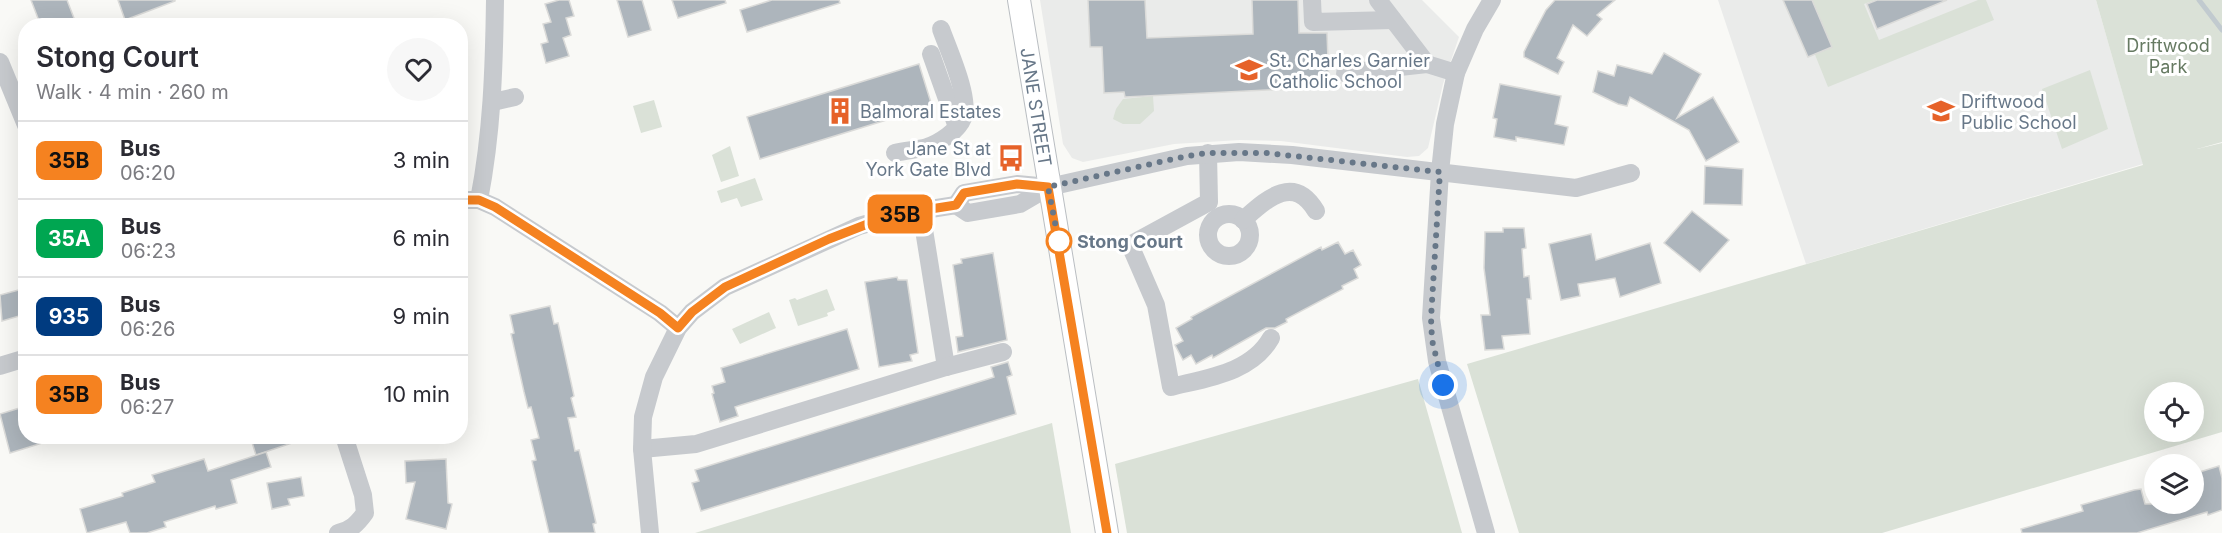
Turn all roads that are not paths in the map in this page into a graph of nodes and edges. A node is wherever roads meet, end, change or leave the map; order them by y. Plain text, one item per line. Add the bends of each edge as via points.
1 (495, 0) edge
2 (1019, 0) edge
3 (1312, 0) edge
4 (1378, 0) edge
5 (1492, 0) edge
6 (1394, 20) junction
7 (941, 29) dead end
8 (931, 54) dead end
9 (0, 62) edge
10 (1427, 64) junction
11 (1345, 73) dead end
12 (1456, 74) junction
13 (515, 97) dead end
14 (493, 102) junction
15 (18, 106) edge
16 (957, 127) junction
17 (895, 153) dead end
18 (1208, 153) junction
19 (1440, 172) junction
20 (1631, 173) dead end
21 (1048, 187) junction
22 (468, 200) edge
23 (479, 200) junction
24 (1212, 210) junction
25 (921, 211) junction
26 (1316, 211) dead end
27 (1243, 220) junction
28 (678, 328) junction
29 (1271, 338) dead end
30 (1003, 352) dead end
31 (18, 360) edge
32 (0, 366) edge
33 (946, 367) junction
34 (347, 444) edge
35 (642, 448) junction
36 (338, 533) edge
37 (650, 533) edge
38 (1107, 533) edge
39 (1486, 533) edge

1 - 14 street
2 - 21 main road, JANE STREET
3 - 6 street via 1313,22
4 - 6 street
5 - 12 street
6 - 10 street
7 - 16 street via 965,104
8 - 16 street
9 - 15 street
10 - 11 street
10 - 12 street
12 - 19 street
13 - 14 street
14 - 23 street
16 - 17 street via 926,147
18 - 19 street via 1283,154
18 - 21 street
18 - 24 street
19 - 20 street via 1576,188
19 - 39 street via 1432,340
21 - 25 street via 1020,204 968,213 956,205
21 - 38 main road, JANE STREET
22 - 23 street
23 - 28 street via 652,307
24 - 27 street
24 - 27 street via 1209,243 1218,253 1231,255 1243,250 1249,238
24 - 29 street via 1130,245 1156,305 1171,387 1236,369 1264,351
25 - 28 street via 859,226 758,271 725,287
25 - 33 street
26 - 27 street via 1310,201 1288,191 1267,199
28 - 35 street via 654,377 643,417
30 - 33 street
31 - 32 street
33 - 35 street via 696,444
34 - 36 street via 365,513 356,525
35 - 37 street

